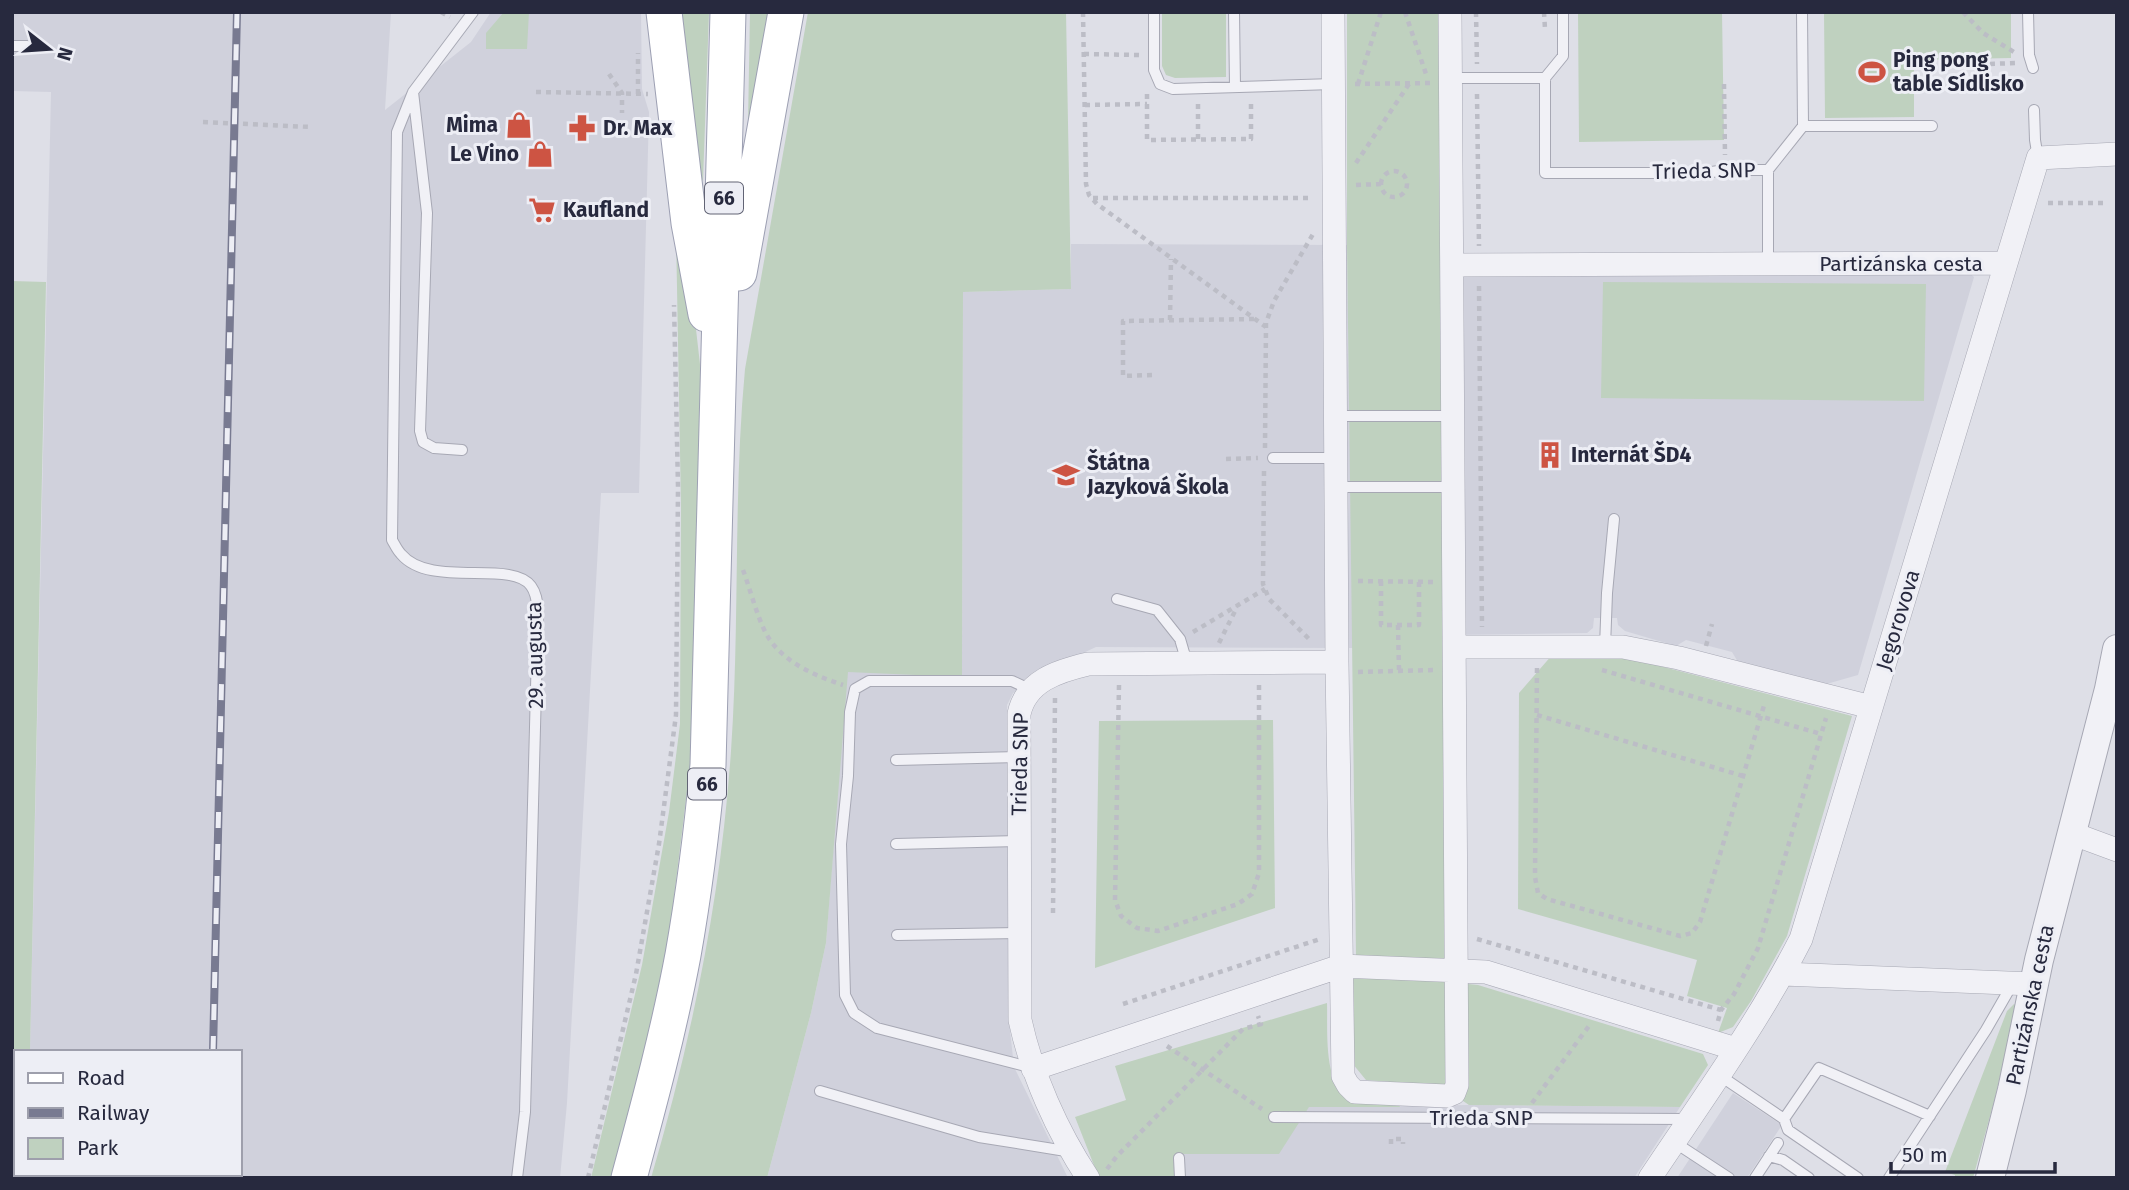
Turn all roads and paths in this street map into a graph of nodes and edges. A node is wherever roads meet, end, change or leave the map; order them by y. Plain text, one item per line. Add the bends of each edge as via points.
1 (440, 12) edge
2 (472, 12) edge
3 (664, 12) edge
4 (728, 12) edge
5 (786, 12) edge
6 (1083, 12) edge
7 (1154, 12) edge
8 (1234, 12) edge
9 (1333, 12) edge
10 (1381, 12) edge
11 (1405, 12) edge
12 (1450, 12) edge
13 (1476, 12) edge
14 (1544, 12) edge
15 (1563, 12) edge
16 (1802, 12) edge
17 (1963, 12) edge
18 (2028, 12) edge
19 (451, 18) dead end
20 (1545, 31) dead end
21 (638, 44) dead end
22 (12, 46) edge
23 (27, 46) dead end
24 (1084, 54) junction
25 (1147, 55) dead end
26 (2033, 65) junction
27 (609, 75) dead end
28 (1930, 76) dead end
29 (1477, 78) junction
30 (1545, 78) junction
31 (1444, 82) junction
32 (1358, 84) junction
33 (1409, 84) junction
34 (1724, 84) dead end
35 (1333, 85) junction
36 (1236, 87) junction
37 (1198, 88) junction
38 (413, 92) junction
39 (536, 92) dead end
40 (622, 93) junction
41 (1085, 104) junction
42 (1147, 104) dead end
43 (2034, 110) dead end
44 (622, 113) dead end
45 (203, 122) dead end
46 (1932, 126) dead end
47 (311, 127) dead end
48 (1803, 127) junction
49 (1198, 139) dead end
50 (2117, 154) edge
51 (2038, 158) junction
52 (1354, 167) dead end
53 (1725, 170) junction
54 (1768, 170) junction
55 (1312, 185) dead end
56 (1323, 197) junction
57 (1092, 198) junction
58 (1396, 198) joint
59 (2048, 203) dead end
60 (2104, 203) dead end
61 (1313, 210) dead end
62 (1313, 221) dead end
63 (1313, 233) junction
64 (1313, 246) dead end
65 (1171, 258) junction
66 (2007, 263) junction
67 (1768, 264) junction
68 (1452, 265) junction
69 (1479, 265) junction
70 (674, 304) dead end
71 (1255, 319) junction
72 (1170, 320) junction
73 (1266, 327) junction
74 (1152, 375) dead end
75 (719, 383) junction
76 (1336, 416) junction
77 (1453, 416) junction
78 (461, 450) dead end
79 (1269, 458) junction
80 (1336, 458) junction
81 (1226, 459) dead end
82 (1454, 486) junction
83 (1336, 487) junction
84 (1614, 520) dead end
85 (739, 560) dead end
86 (1265, 589) junction
87 (1117, 599) dead end
88 (1238, 606) junction
89 (1398, 625) junction
90 (1180, 639) junction
91 (1479, 647) junction
92 (1605, 647) junction
93 (2117, 649) edge
94 (1455, 658) junction
95 (1541, 660) junction
96 (1259, 662) junction
97 (1119, 663) junction
98 (1198, 663) junction
99 (1331, 665) junction
100 (1525, 667) dead end
101 (1593, 667) dead end
102 (1399, 671) junction
103 (1772, 681) junction
104 (855, 689) junction
105 (1030, 690) junction
106 (1055, 693) dead end
107 (1832, 697) junction
108 (1871, 707) junction
109 (1537, 715) junction
110 (1761, 717) junction
111 (1821, 734) junction
112 (1019, 757) junction
113 (896, 760) dead end
114 (1743, 776) junction
115 (2071, 833) junction
116 (1019, 841) junction
117 (896, 844) dead end
118 (2117, 850) edge
119 (1053, 913) dead end
120 (1320, 927) dead end
121 (1020, 933) junction
122 (897, 935) dead end
123 (1456, 959) junction
124 (1341, 966) junction
125 (1783, 974) junction
126 (2023, 983) junction
127 (1252, 996) junction
128 (1123, 1004) dead end
129 (1603, 1008) junction
130 (1721, 1010) junction
131 (1146, 1032) junction
132 (1712, 1042) junction
133 (1735, 1049) junction
134 (1033, 1069) junction
135 (1202, 1070) junction
136 (1718, 1074) junction
137 (820, 1091) dead end
138 (1930, 1116) junction
139 (1274, 1117) joint
140 (1521, 1118) junction
141 (1688, 1119) junction
142 (1784, 1119) junction
143 (1674, 1142) junction
144 (1778, 1143) dead end
145 (1391, 1144) dead end
146 (1403, 1144) dead end
147 (1072, 1152) junction
148 (1769, 1156) junction
149 (1179, 1158) dead end
150 (517, 1178) edge
151 (588, 1178) edge
152 (629, 1178) edge
153 (1088, 1178) edge
154 (1100, 1178) edge
155 (1180, 1178) edge
156 (1650, 1178) edge
157 (1729, 1178) edge
158 (1755, 1178) edge
159 (1809, 1178) edge
160 (1858, 1178) edge
161 (1889, 1178) edge
162 (1990, 1178) edge

1 - 19 path
2 - 38 lane, 29. augusta
3 - 75 main road via 689,223
4 - 75 main road, 66
5 - 75 main road
6 - 24 path
7 - 37 lane via 1154,70 1160,84 1173,89
8 - 36 lane
9 - 35 street, Trieda SNP
10 - 32 path
11 - 31 path
12 - 31 street, Trieda SNP
13 - 29 path
14 - 20 path
15 - 30 lane via 1563,56
16 - 48 lane
17 - 26 path via 1983,33
18 - 26 lane
21 - 40 path via 638,94
22 - 23 lane
24 - 25 path
24 - 41 path
26 - 28 path via 1930,66
27 - 40 path
29 - 30 lane
29 - 31 lane
29 - 69 path
30 - 53 lane, Trieda SNP via 1545,173
31 - 33 path
31 - 68 street, Trieda SNP
32 - 33 path
32 - 35 path
33 - 52 path
34 - 53 path
35 - 36 lane
35 - 56 street, Trieda SNP
36 - 37 lane
37 - 49 path
38 - 78 lane via 427,213 420,431 423,442 434,448
38 - 150 lane, 29. augusta via 397,132 392,540 402,556 423,569 518,578 530,584 538,612 525,1112
39 - 40 path
40 - 44 path
41 - 42 path
41 - 57 path via 1086,184
43 - 51 lane, Partizánska cesta
45 - 47 path
46 - 48 lane
48 - 54 lane
50 - 51 street
51 - 66 street, Partizánska cesta
53 - 54 lane, Trieda SNP
54 - 67 lane, Trieda SNP
55 - 56 path
56 - 57 path
56 - 61 path
56 - 63 path
56 - 76 street, Trieda SNP
57 - 65 path
58 - 58 path via 1404,193 1407,180 1390,172 1381,180 1382,189
59 - 60 path
62 - 63 path
63 - 64 path
63 - 73 path via 1274,301
65 - 71 path
65 - 72 path
66 - 67 street, Partizánska cesta
66 - 108 street, Jegorovova
67 - 69 street
68 - 69 street
68 - 77 street, Trieda SNP
69 - 91 path via 1483,625
70 - 151 path via 676,715 636,974
71 - 72 path
71 - 73 path
72 - 74 path via 1123,321 1123,376
73 - 79 path
75 - 152 main road, 66 via 711,714 703,817 683,956
76 - 77 lane
76 - 80 street, Trieda SNP
77 - 82 street, Trieda SNP
79 - 80 lane
79 - 81 path
79 - 86 path
80 - 83 street, Trieda SNP
82 - 83 lane
82 - 94 street, Trieda SNP
83 - 99 street, Trieda SNP
84 - 92 lane
85 - 104 path via 769,639 788,659 818,677
86 - 88 path
86 - 99 path via 1269,599
87 - 90 lane via 1157,610
88 - 90 path
88 - 98 path
89 - 89 path via 1419,625 1419,581 1381,581 1381,625
89 - 102 path
90 - 98 lane
91 - 94 street
91 - 95 street
92 - 95 street
92 - 103 street via 1679,658
93 - 115 street, Partizánska cesta
94 - 102 path
94 - 123 street, Trieda SNP
95 - 100 path
95 - 109 path
96 - 97 path via 1259,873 1252,894 1238,904 1158,931 1137,928 1121,916 1115,900
96 - 98 street, Trieda SNP
96 - 99 street, Trieda SNP
97 - 98 street, Trieda SNP
97 - 105 street, Trieda SNP via 1071,668
99 - 102 path
99 - 124 street, Trieda SNP
101 - 110 path
103 - 107 street
103 - 110 path
104 - 105 lane via 869,681 1012,681
104 - 134 lane via 841,844 845,995 854,1013 877,1028
105 - 112 street, Trieda SNP via 1019,714
106 - 119 path
107 - 108 street
107 - 111 path
108 - 125 street, Jegorovova via 1801,939
109 - 114 path
109 - 114 path via 1535,877 1538,892 1547,899 1680,936 1692,933 1700,922
110 - 111 path
110 - 114 path
111 - 130 path via 1758,948
112 - 113 lane
112 - 116 street, Trieda SNP
115 - 118 street
115 - 126 street, Partizánska cesta
116 - 117 lane
116 - 121 street, Trieda SNP
120 - 128 path via 1320,939
121 - 122 lane
121 - 134 street, Trieda SNP via 1020,1020
123 - 124 street
123 - 124 street, Trieda SNP via 1457,1085 1447,1096 1366,1093 1348,1085 1343,1076
123 - 129 street
123 - 130 path via 1473,938
124 - 127 street
125 - 126 street
125 - 133 street, Jegorovova
126 - 138 lane via 1990,1023
126 - 162 street, Partizánska cesta via 2012,1090
127 - 131 street
127 - 135 path via 1261,1024 1243,1029
129 - 132 street
129 - 140 path
130 - 132 path
131 - 134 street
131 - 135 path
132 - 133 street
133 - 136 street, Jegorovova
134 - 147 street, Trieda SNP
135 - 139 path
135 - 154 path
136 - 141 street, Jegorovova
136 - 142 lane
137 - 147 lane via 979,1137
138 - 142 lane via 1819,1068
138 - 161 lane
139 - 140 lane, Trieda SNP
140 - 141 lane, Trieda SNP
141 - 143 street, Jegorovova
142 - 160 lane via 1788,1130
143 - 156 street, Jegorovova
143 - 157 lane
144 - 148 lane
145 - 146 path via 1391,1139 1403,1139
147 - 153 street, Trieda SNP
148 - 158 lane
148 - 159 lane
149 - 155 lane

